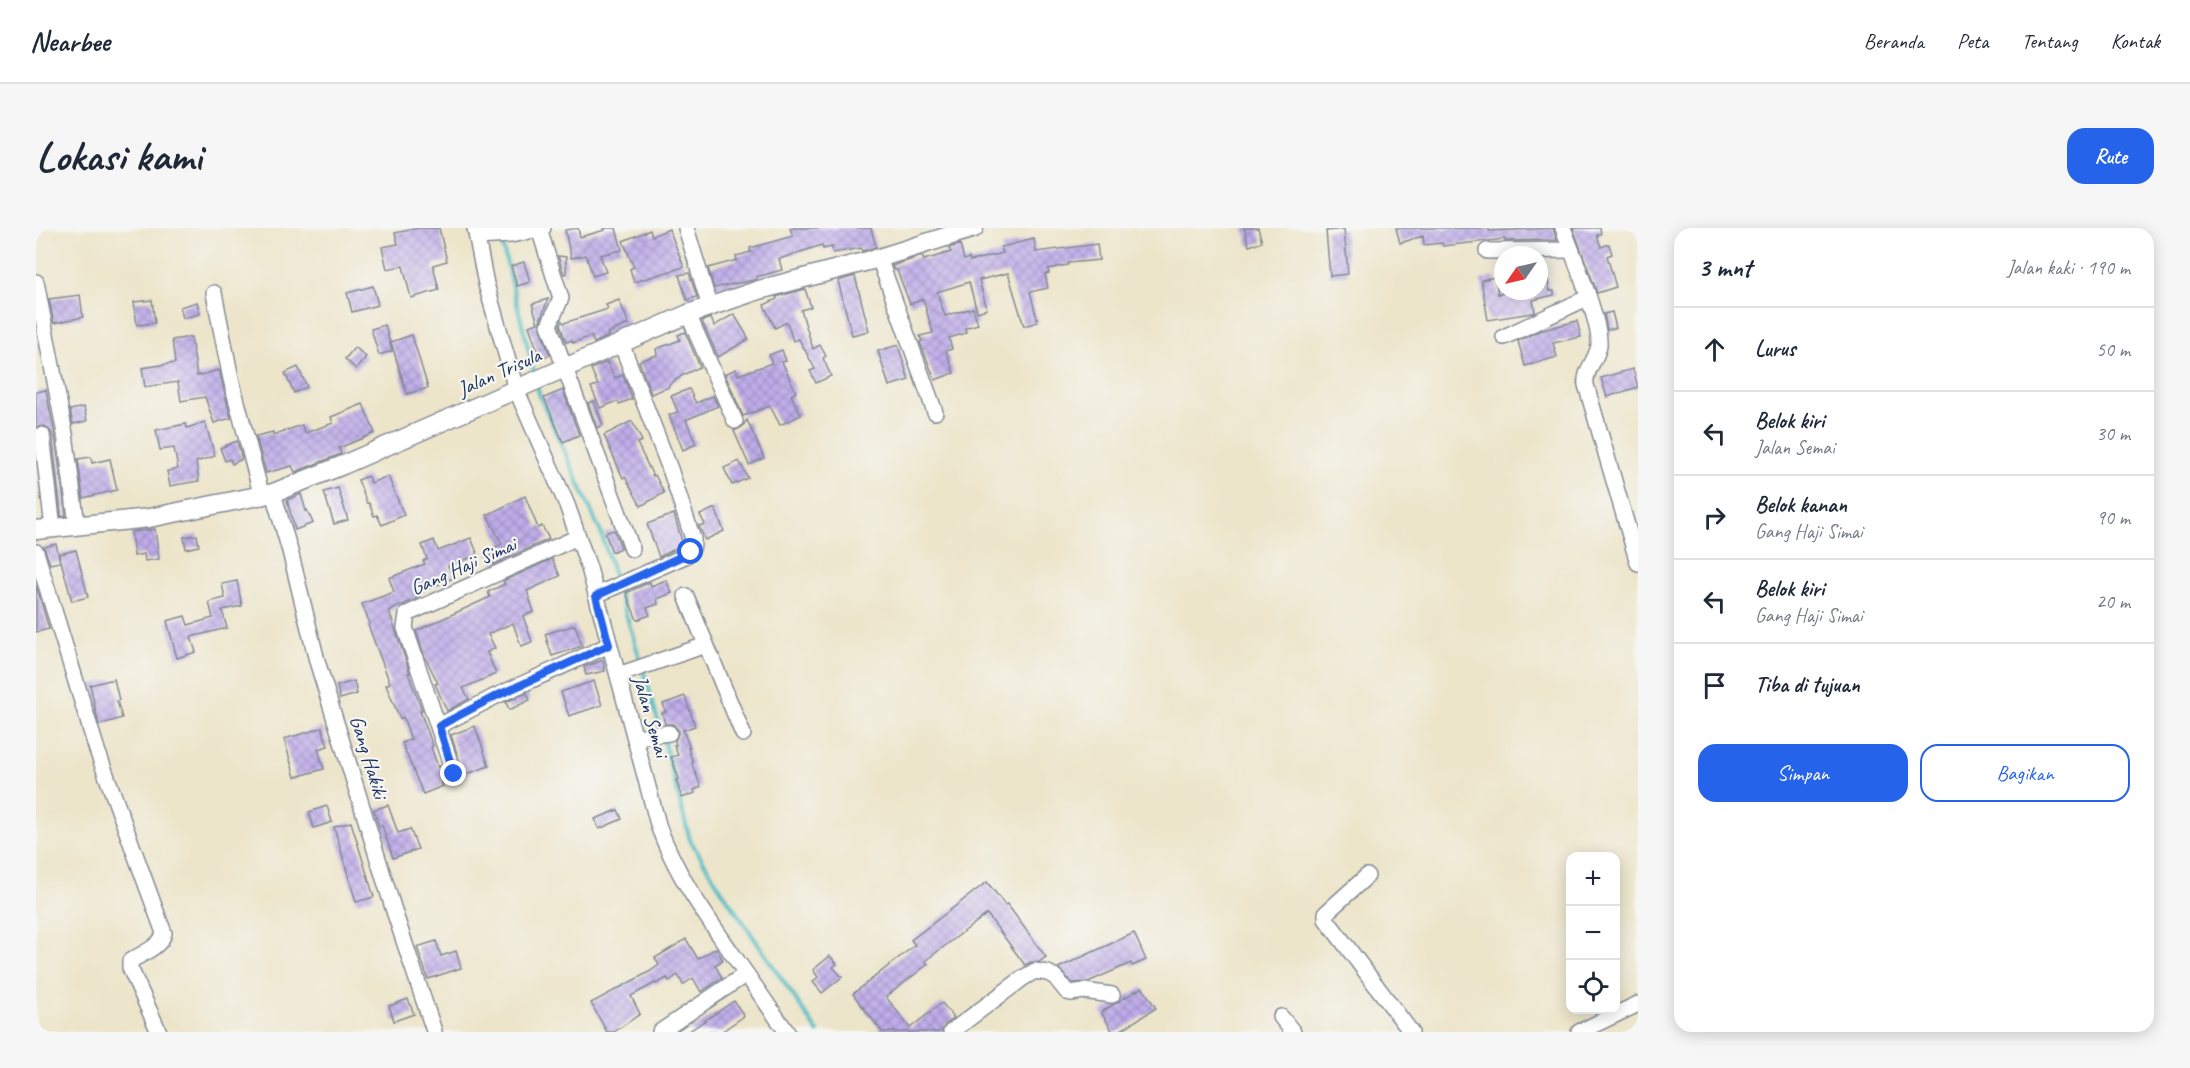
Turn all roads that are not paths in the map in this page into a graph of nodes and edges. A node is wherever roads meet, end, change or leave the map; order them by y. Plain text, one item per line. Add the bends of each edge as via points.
1 (541, 228) edge
2 (686, 228) edge
3 (974, 228) edge
4 (1563, 228) edge
5 (955, 230) edge
6 (477, 234) edge
7 (1571, 250) junction
8 (1487, 251) dead end
9 (879, 258) junction
10 (36, 282) edge
11 (214, 293) dead end
12 (1587, 298) junction
13 (710, 307) junction
14 (688, 314) junction
15 (1504, 337) dead end
16 (621, 343) junction
17 (564, 368) junction
18 (518, 388) junction
19 (935, 412) dead end
20 (735, 421) dead end
21 (42, 435) dead end
22 (267, 495) junction
23 (77, 525) junction
24 (44, 529) edge
25 (578, 537) junction
26 (633, 549) dead end
27 (36, 552) edge
28 (1638, 562) edge
29 (601, 593) junction
30 (686, 596) dead end
31 (609, 645) junction
32 (706, 645) junction
33 (618, 675) junction
34 (439, 726) junction
35 (743, 734) dead end
36 (454, 774) dead end
37 (1368, 876) dead end
38 (746, 975) junction
39 (1112, 995) dead end
40 (1638, 1004) edge
41 (1281, 1017) dead end
42 (434, 1031) edge
43 (159, 1032) edge
44 (660, 1032) edge
45 (788, 1032) edge
46 (951, 1032) edge
47 (1293, 1032) edge
48 (1412, 1032) edge
49 (1579, 1032) edge

1 - 6 street via 503,235
1 - 17 street via 561,298 549,326
2 - 13 street
3 - 5 street, Jalan Trisula
4 - 7 street
5 - 9 street, Jalan Trisula
6 - 18 street, Jalan Semai via 486,284
7 - 8 street
7 - 12 street
9 - 13 street, Jalan Trisula
9 - 19 street
10 - 23 street via 65,434
11 - 22 street, Gang Hakiki via 231,379
12 - 15 street
12 - 28 street via 1599,348 1586,385
13 - 14 street, Jalan Trisula
14 - 16 street, Jalan Trisula
14 - 20 street
16 - 17 street, Jalan Trisula
16 - 29 street via 670,469 693,547 685,556
17 - 18 street, Jalan Trisula
17 - 26 street
18 - 22 street, Jalan Trisula
18 - 25 street, Jalan Semai
21 - 24 street
22 - 23 street, Jalan Trisula via 149,518
22 - 42 street, Gang Hakiki via 290,551 320,672
23 - 24 street, Jalan Trisula
25 - 29 street, Jalan Semai
25 - 34 street, Gang Haji Simai via 407,614 405,628
27 - 43 street via 97,750 164,933 159,943 130,961
29 - 31 street, Jalan Semai
30 - 32 street
31 - 33 street, Jalan Semai
31 - 34 street
32 - 33 street
32 - 35 street
33 - 38 street, Jalan Semai via 651,735 659,828 672,861
34 - 36 street, Gang Haji Simai
37 - 48 street via 1326,913 1326,919
38 - 44 street
38 - 45 street, Jalan Semai
39 - 46 street via 1067,992 1055,976 1035,971
40 - 49 street
41 - 47 street

